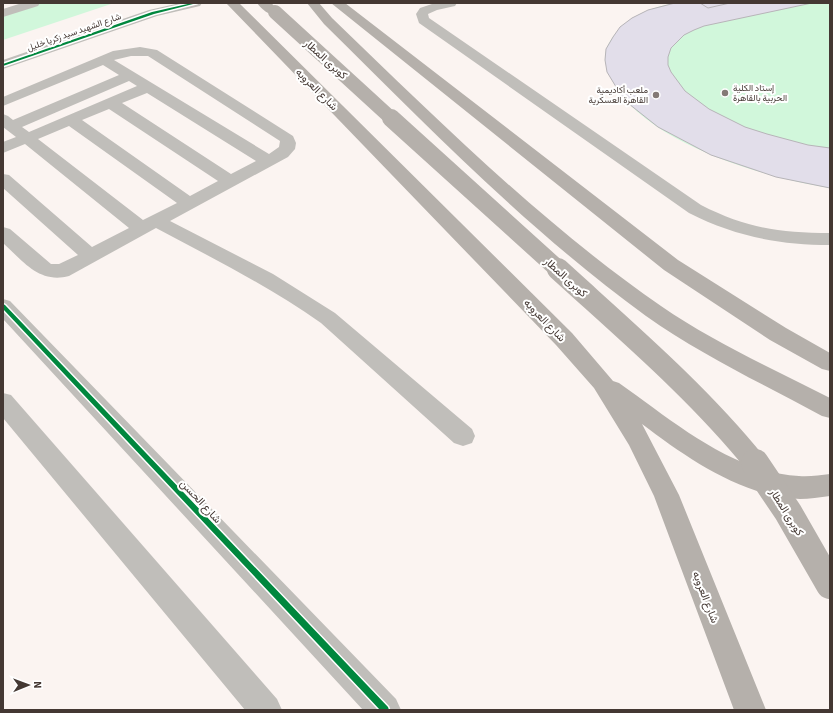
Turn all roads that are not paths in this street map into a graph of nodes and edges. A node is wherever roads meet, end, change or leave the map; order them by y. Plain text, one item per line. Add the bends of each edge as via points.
1 (34, 3) edge
2 (168, 3) edge
3 (196, 3) edge
4 (232, 3) edge
5 (313, 3) edge
6 (338, 3) edge
7 (451, 3) edge
8 (269, 8) edge
9 (3, 13) edge
10 (153, 13) junction
11 (104, 60) junction
12 (3, 65) edge
13 (130, 76) junction
14 (148, 87) junction
15 (3, 102) edge
16 (111, 103) junction
17 (71, 120) junction
18 (7, 123) edge
19 (27, 138) junction
20 (3, 148) edge
21 (268, 161) junction
22 (3, 179) edge
23 (230, 181) junction
24 (189, 203) junction
25 (149, 225) junction
26 (3, 233) edge
27 (830, 239) edge
28 (92, 256) junction
29 (3, 306) edge
30 (830, 363) edge
31 (602, 382) junction
32 (3, 402) edge
33 (830, 409) edge
34 (463, 436) dead end
35 (830, 485) edge
36 (830, 585) edge
37 (266, 710) edge
38 (385, 710) edge
39 (750, 710) edge

1 - 9 street
2 - 10 street
3 - 10 street, شارع الشهيد سيد زكريا خليل
4 - 31 highway, شارع العروبه via 564,339
5 - 33 highway via 328,22 472,162 599,271 655,312 722,353
6 - 30 highway via 671,265 778,334
7 - 27 street via 428,8 422,14 423,20 695,209 727,225 764,235 802,240
8 - 36 highway, كوبرى المطار, bridge via 674,375 715,417 761,471
10 - 12 street, شارع الشهيد سيد زكريا خليل
11 - 13 street
11 - 15 street
11 - 21 street via 133,51 152,53 287,139 286,150
13 - 14 street
13 - 18 street
14 - 16 street
14 - 21 street
16 - 17 street
16 - 23 street
17 - 19 street
17 - 24 street
18 - 19 street
19 - 20 street
19 - 25 street
21 - 23 street
22 - 28 street
23 - 24 street
24 - 25 street
25 - 28 street
25 - 34 street via 269,280 306,302 328,318
26 - 28 street via 49,271 68,268
29 - 38 street, شارع الحسن
31 - 35 highway via 699,452 736,472 777,485 817,488
31 - 39 highway, شارع العروبه via 638,440 666,495
32 - 37 street

